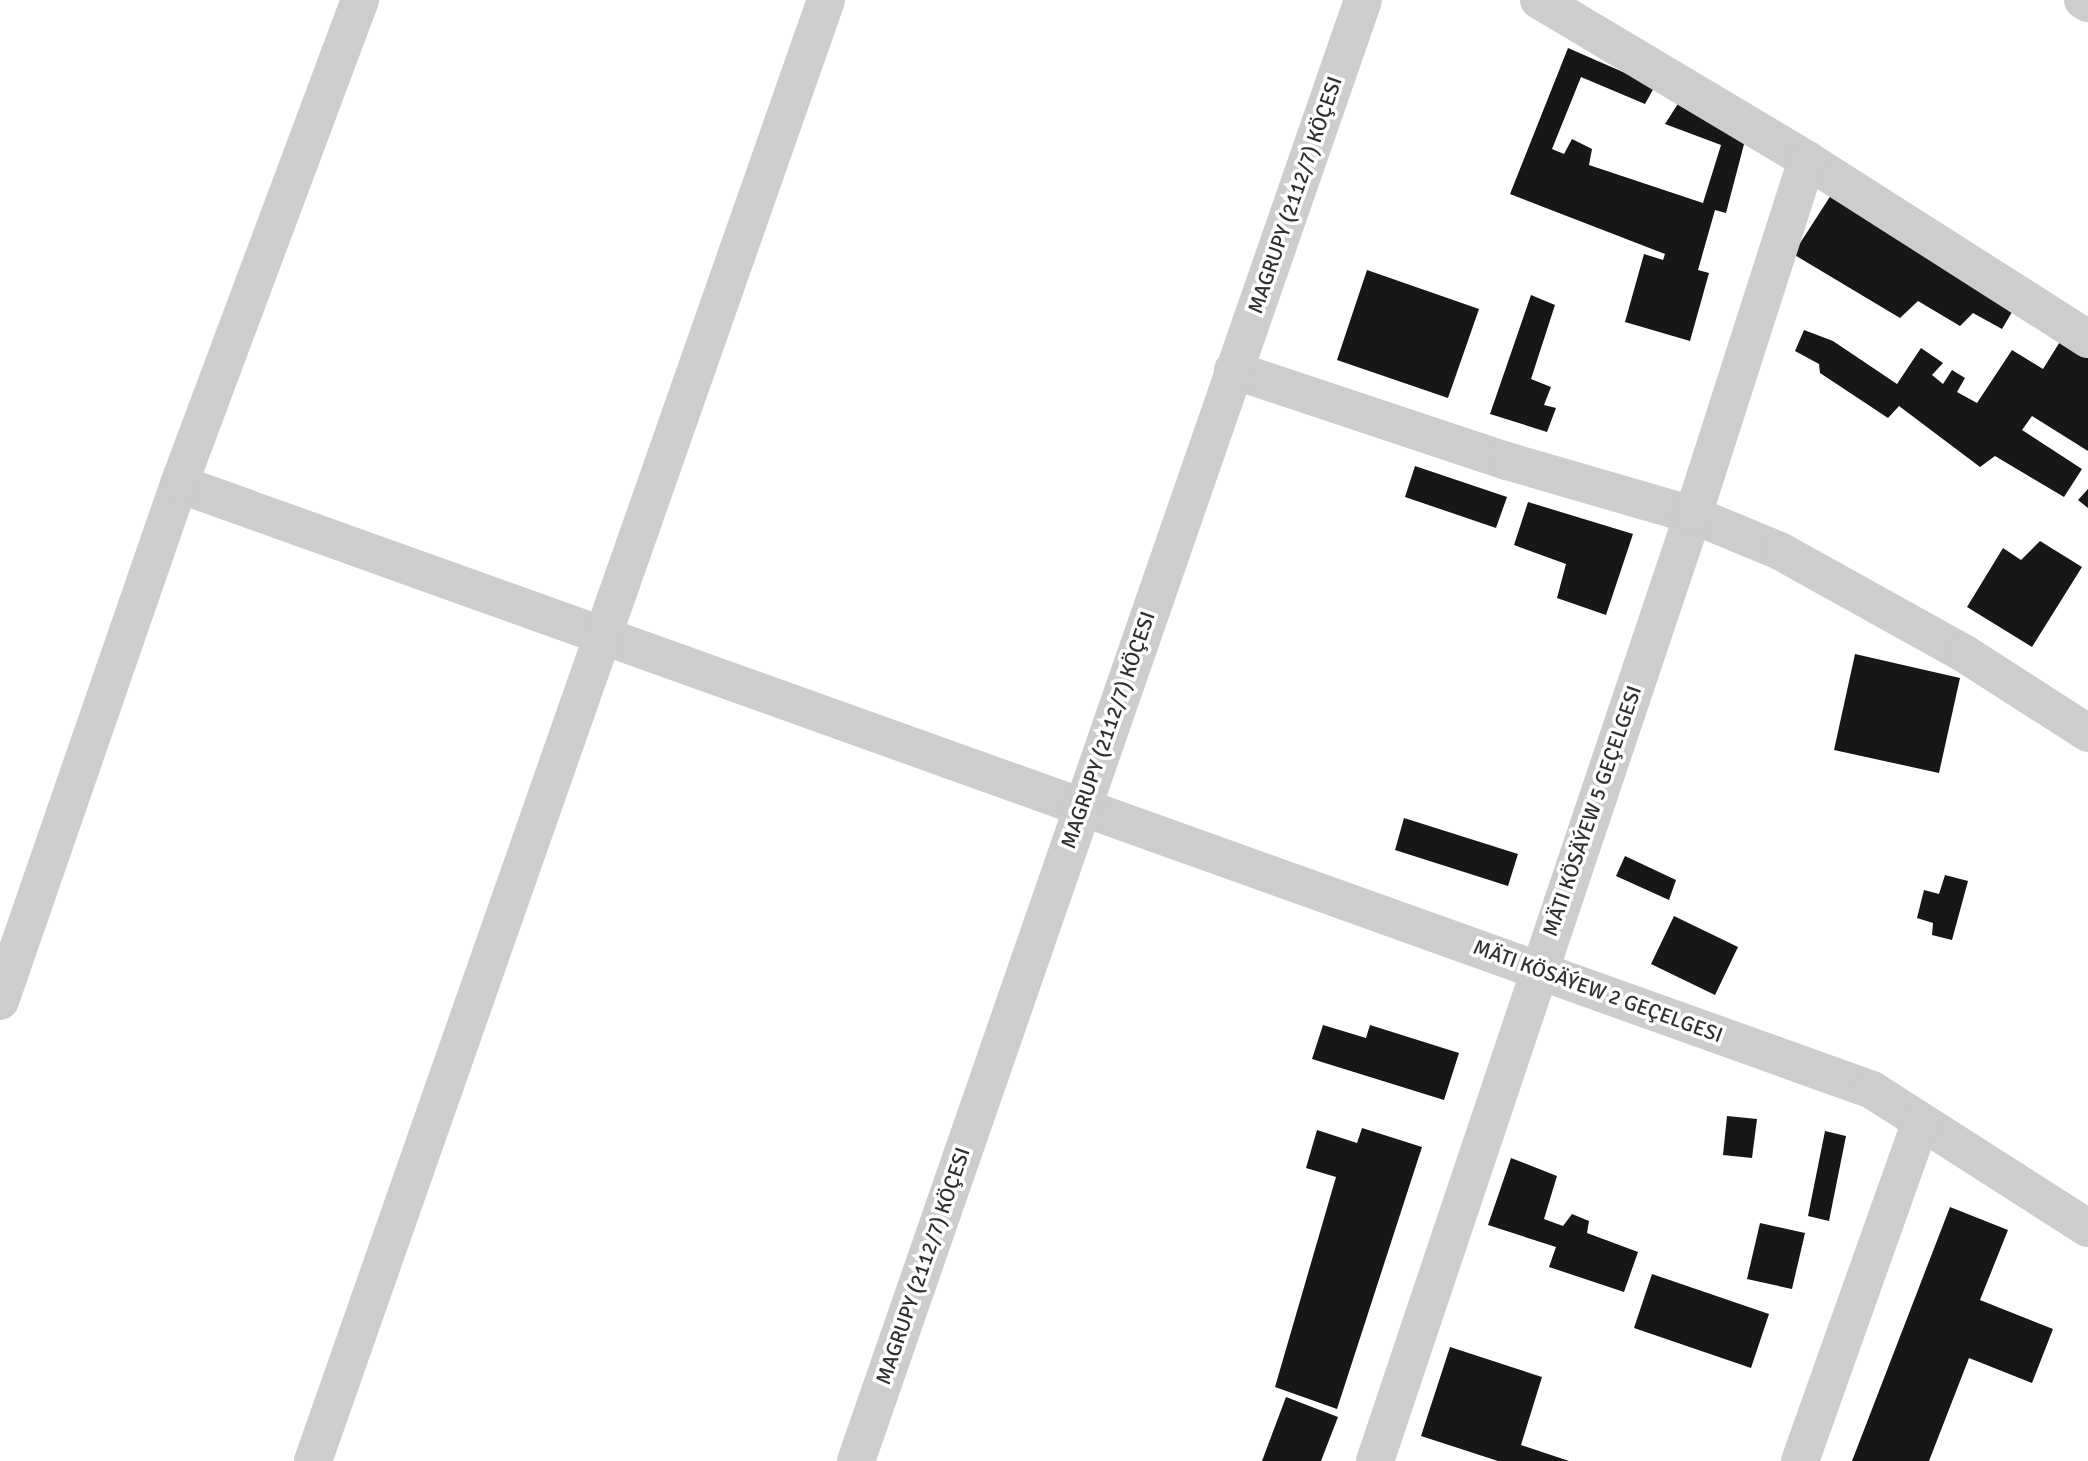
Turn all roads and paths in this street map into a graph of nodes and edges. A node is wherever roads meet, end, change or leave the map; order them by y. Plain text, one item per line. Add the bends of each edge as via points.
1 (360, 0) edge
2 (826, 0) edge
3 (1363, 0) edge
4 (1539, 0) edge
5 (2083, 0) edge
6 (2088, 3) edge
7 (1807, 160) junction
8 (2088, 339) edge
9 (1233, 369) junction
10 (179, 484) junction
11 (1693, 515) junction
12 (602, 635) junction
13 (2088, 733) edge
14 (1081, 807) junction
15 (1538, 970) junction
16 (0, 1001) edge
17 (1922, 1122) junction
18 (2088, 1228) edge
19 (313, 1461) edge
20 (856, 1461) edge
21 (1375, 1461) edge
22 (1800, 1461) edge

1 - 10 street
2 - 12 street
3 - 9 street, MAGRUPY (2112/7) KÖÇESI
4 - 7 street
5 - 6 street
7 - 8 street
7 - 11 street, MÄTI KÖSÄÝEW 5 GEÇELGESI
9 - 11 street via 1507,461
9 - 14 street, MAGRUPY (2112/7) KÖÇESI
10 - 12 street, MÄTI KÖSÄÝEW 2 GEÇELGESI
10 - 16 street
11 - 13 street via 1780,551 1965,654
11 - 15 street, MÄTI KÖSÄÝEW 5 GEÇELGESI
12 - 14 street, MÄTI KÖSÄÝEW 2 GEÇELGESI
12 - 19 street
14 - 15 street, MÄTI KÖSÄÝEW 2 GEÇELGESI
14 - 20 street, MAGRUPY (2112/7) KÖÇESI
15 - 17 street, MÄTI KÖSÄÝEW 2 GEÇELGESI via 1872,1090
15 - 21 street, MÄTI KÖSÄÝEW 5 GEÇELGESI
17 - 18 street, MÄTI KÖSÄÝEW 2 GEÇELGESI
17 - 22 street

